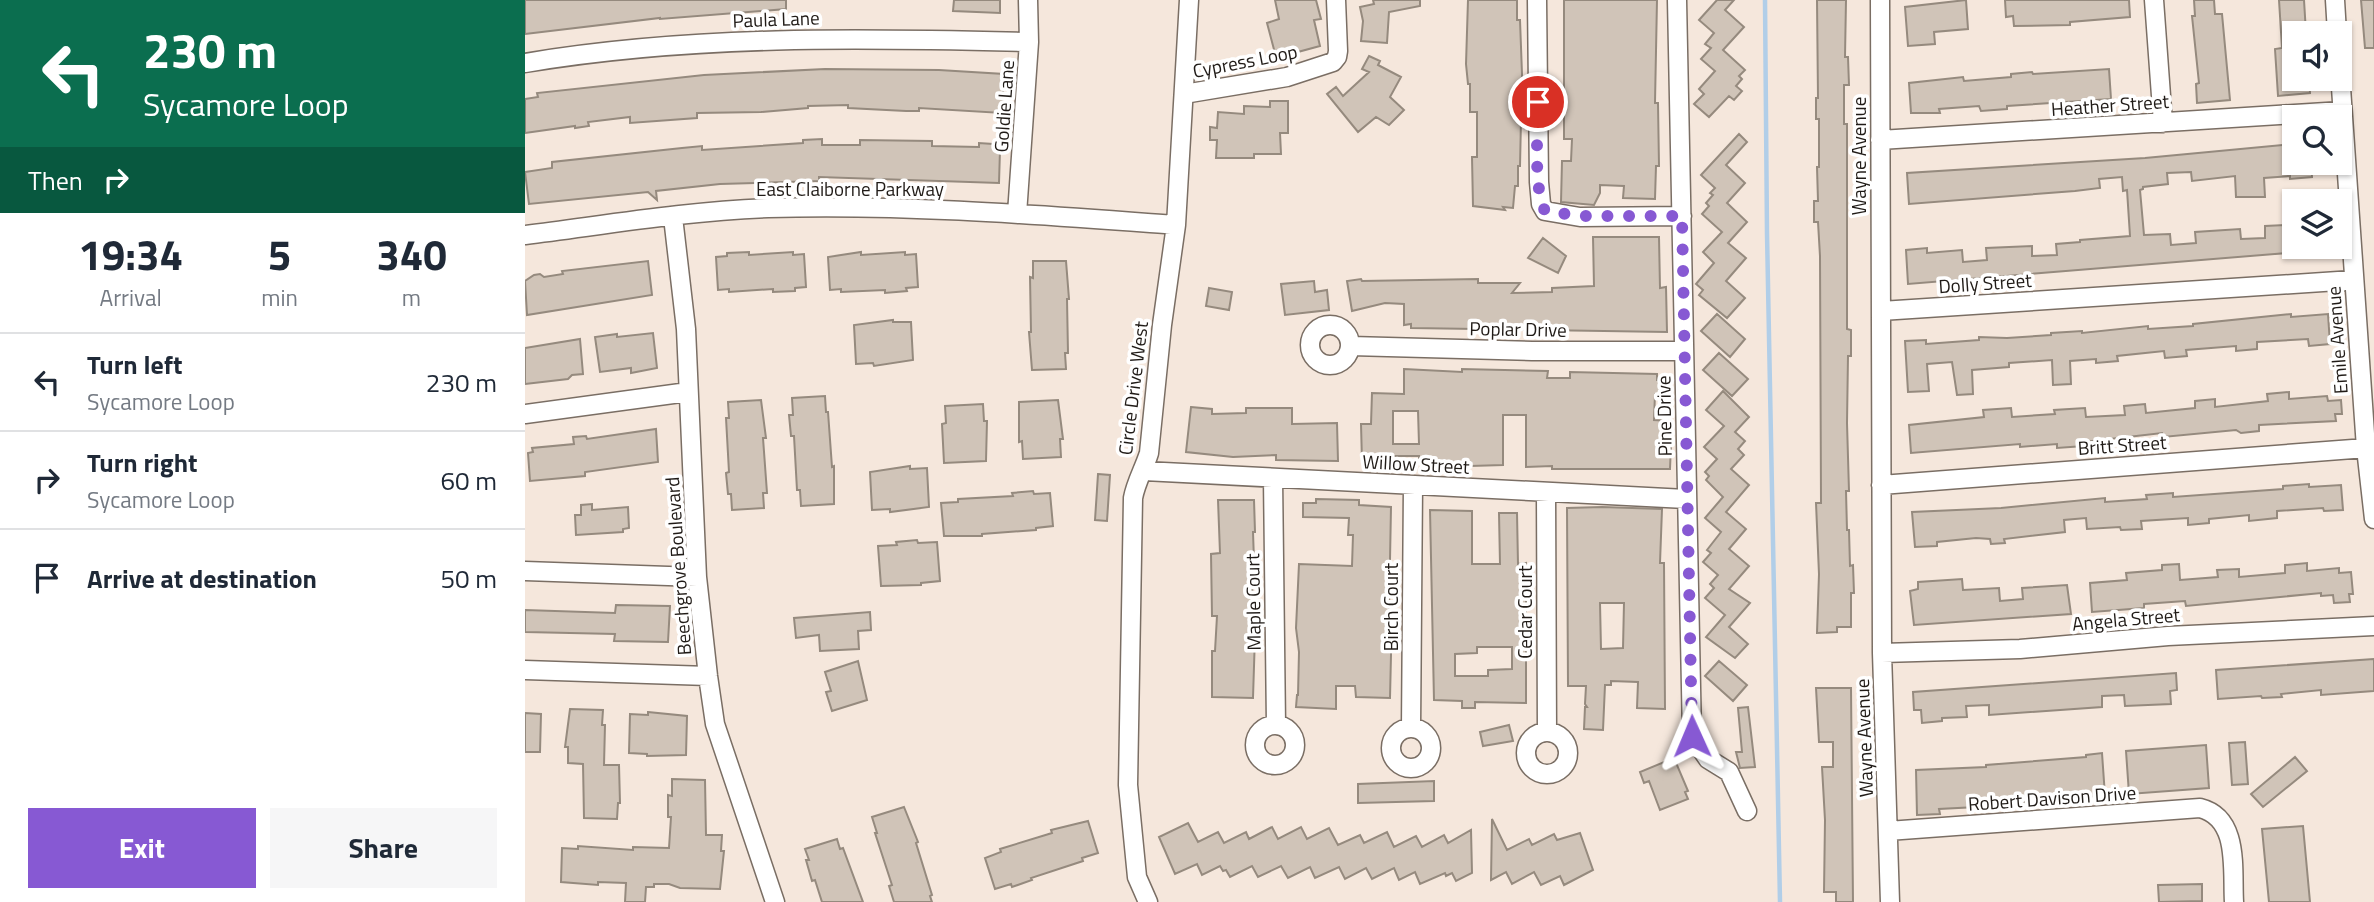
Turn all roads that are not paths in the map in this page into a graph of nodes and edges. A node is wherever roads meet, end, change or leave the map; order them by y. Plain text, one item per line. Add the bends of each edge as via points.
1 (1028, 0) edge
2 (1189, 0) edge
3 (1336, 0) edge
4 (1537, 0) edge
5 (1677, 0) edge
6 (1879, 0) edge
7 (2154, 0) edge
8 (2335, 0) edge
9 (2336, 21) edge
10 (1030, 42) junction
11 (525, 63) edge
12 (1184, 94) junction
13 (2282, 115) edge
14 (2163, 123) junction
15 (1880, 140) junction
16 (2346, 175) edge
17 (1017, 214) junction
18 (674, 216) junction
19 (1682, 216) junction
20 (1176, 225) junction
21 (525, 235) edge
22 (2353, 280) junction
23 (1881, 311) junction
24 (1351, 346) dead end
25 (1684, 351) junction
26 (688, 392) junction
27 (525, 414) edge
28 (2366, 447) junction
29 (1144, 471) junction
30 (1273, 478) junction
31 (1413, 485) junction
32 (1881, 485) junction
33 (1546, 492) junction
34 (1686, 499) junction
35 (2374, 519) edge
36 (525, 571) edge
37 (697, 577) junction
38 (2374, 625) edge
39 (1882, 653) junction
40 (525, 670) edge
41 (708, 676) junction
42 (1276, 725) dead end
43 (1411, 728) dead end
44 (1547, 732) dead end
45 (1747, 811) dead end
46 (1888, 831) junction
47 (775, 902) edge
48 (1148, 902) edge
49 (1891, 902) edge
50 (2234, 902) edge

1 - 10 street, Goldie Lane
2 - 12 street, Circle Drive West
3 - 12 street, Cypress Loop via 1338,51 1333,62 1287,77
4 - 19 street via 1539,182 1545,211 1580,216
5 - 19 street, Pine Drive
6 - 15 street, Wayne Avenue
7 - 14 street
8 - 9 street
10 - 11 street, Paula Lane via 828,38 726,42
10 - 17 street, Goldie Lane
12 - 20 street, Circle Drive West
13 - 14 street, Heather Street
14 - 15 street, Heather Street
15 - 23 street, Wayne Avenue
16 - 22 street, Emile Avenue
17 - 18 street, East Claiborne Parkway via 766,208
17 - 20 street, East Claiborne Parkway
18 - 21 street, East Claiborne Parkway
18 - 26 street, Beechgrove Boulevard
19 - 25 street, Pine Drive
20 - 29 street, Circle Drive West
22 - 23 street, Dolly Street
22 - 28 street, Emile Avenue
23 - 32 street
24 - 25 street, Poplar Drive
25 - 34 street, Pine Drive
26 - 27 street
26 - 37 street, Beechgrove Boulevard
28 - 32 street, Britt Street
28 - 35 street, Emile Avenue
29 - 30 street, Willow Street
29 - 48 street, Circle Drive West via 1133,498 1128,785 1137,877
30 - 31 street, Willow Street
30 - 42 street, Maple Court
31 - 33 street, Willow Street
31 - 43 street, Birch Court
32 - 39 street, Wayne Avenue
33 - 34 street, Willow Street
33 - 44 street, Cedar Court
34 - 45 street, Pine Drive via 1692,736 1708,760 1729,772
36 - 37 street
37 - 41 street, Beechgrove Boulevard
38 - 39 street, Angela Street via 2020,649
39 - 46 street, Wayne Avenue
40 - 41 street
41 - 47 street, Beechgrove Boulevard via 715,724
46 - 49 street, Wayne Avenue
46 - 50 street, Robert Davison Drive via 2200,808 2225,823

